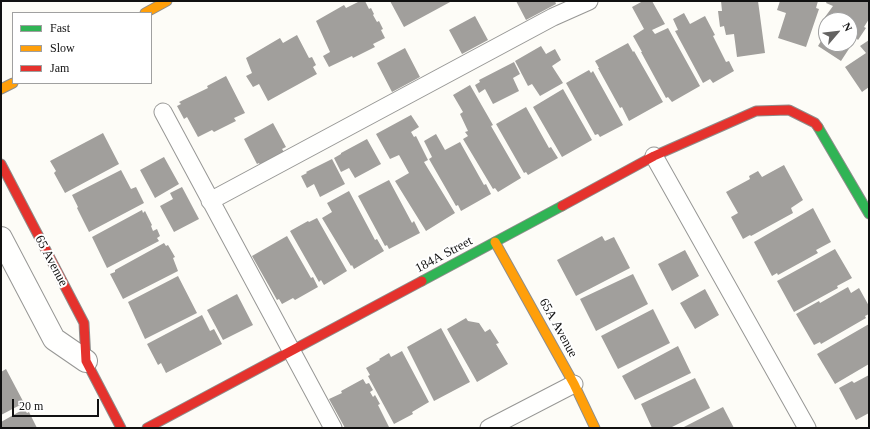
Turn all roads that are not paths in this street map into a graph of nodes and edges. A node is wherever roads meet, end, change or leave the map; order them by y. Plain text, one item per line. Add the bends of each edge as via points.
1 (167, 1) edge
2 (589, 1) edge
3 (147, 12) edge
4 (12, 84) edge
5 (1, 89) edge
6 (163, 112) dead end
7 (654, 156) junction
8 (1, 164) edge
9 (210, 201) junction
10 (869, 214) edge
11 (1, 238) edge
12 (495, 242) junction
13 (292, 351) junction
14 (86, 362) junction
15 (574, 384) junction
16 (122, 428) edge
17 (147, 428) edge
18 (333, 428) edge
19 (489, 428) edge
20 (595, 428) edge
21 (806, 428) edge

1 - 3 street
2 - 9 lane via 553,17
4 - 5 street
6 - 9 lane
7 - 10 street, 184A Street via 756,111 789,110 815,123
7 - 12 street, 184A Street
7 - 21 lane
8 - 14 street, 65 Avenue via 84,323
9 - 13 lane
11 - 14 street, 65 Avenue via 54,339
12 - 13 street, 184A Street
12 - 15 street, 65A Avenue
13 - 17 street, 184A Street
13 - 18 lane
14 - 16 street, 65 Avenue
15 - 19 lane
15 - 20 street, 65A Avenue

